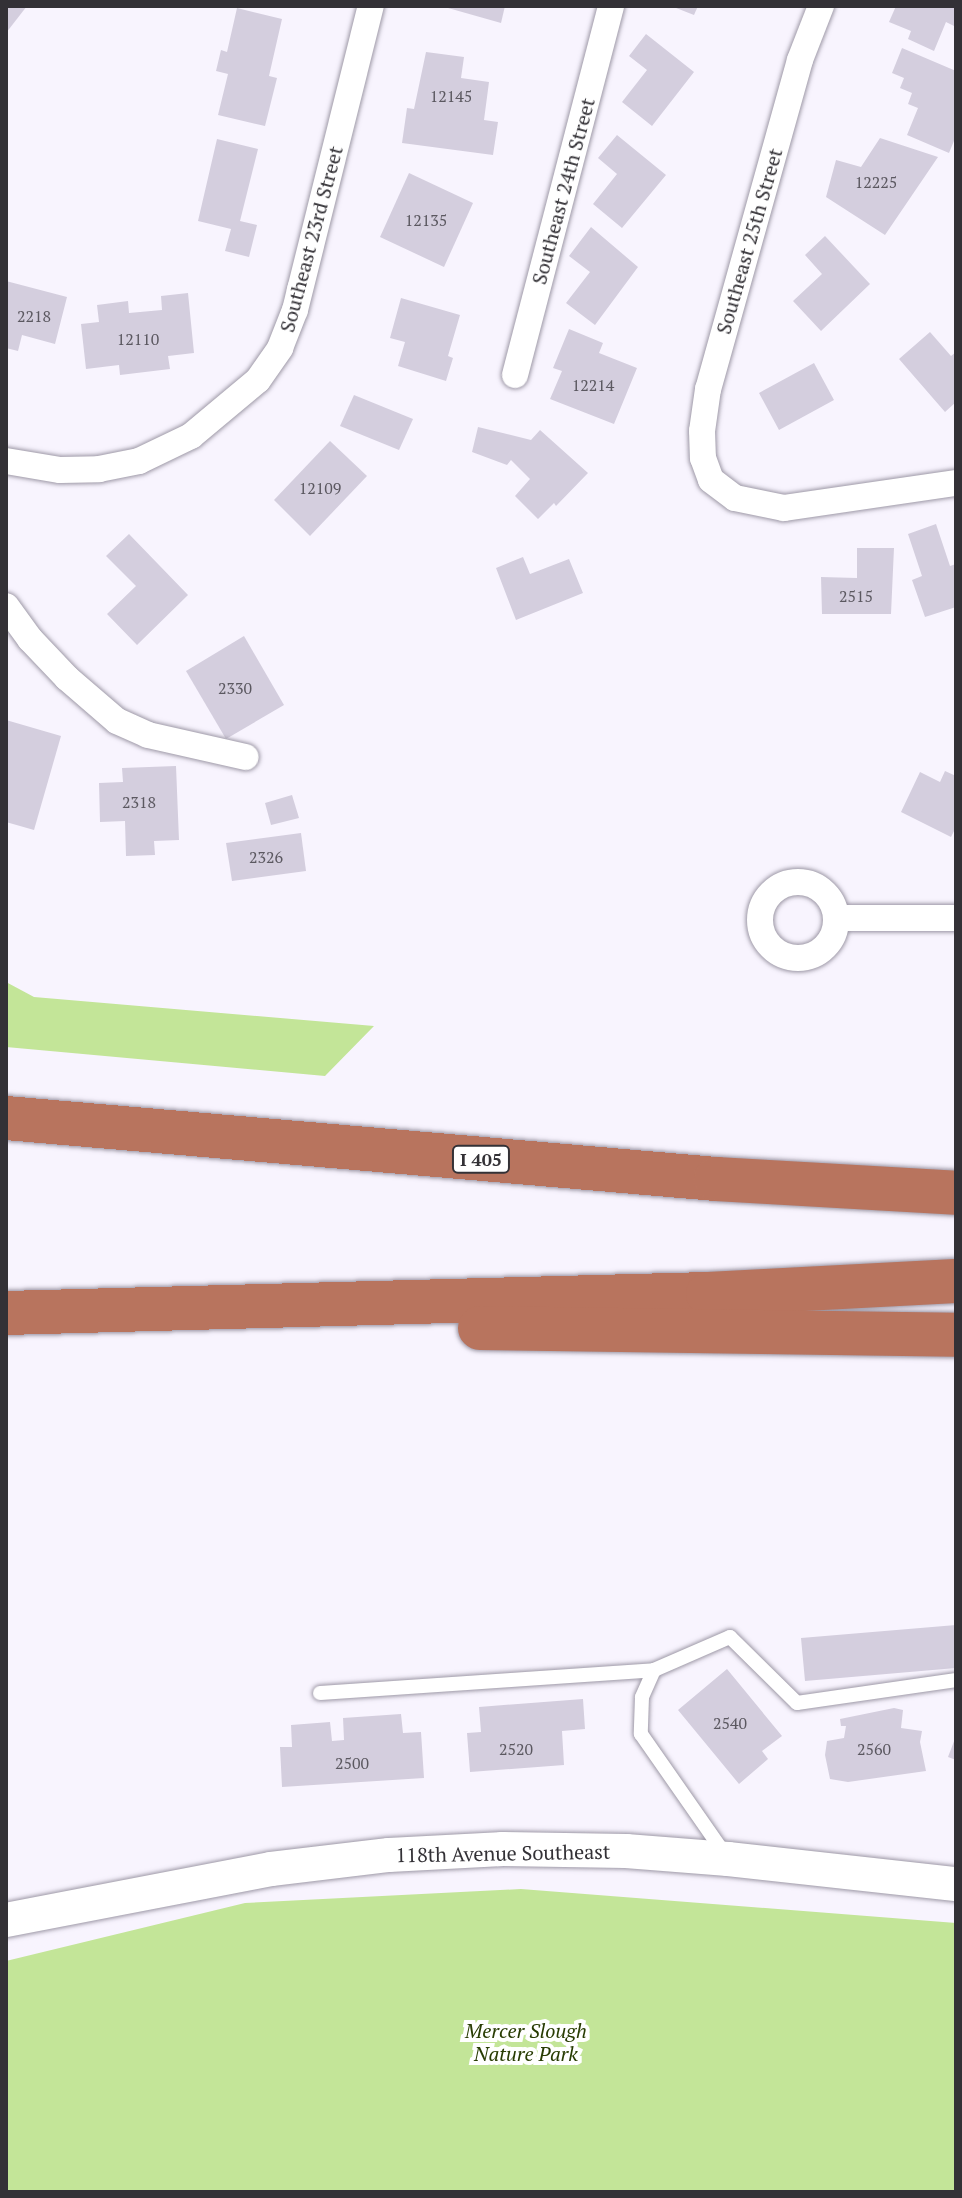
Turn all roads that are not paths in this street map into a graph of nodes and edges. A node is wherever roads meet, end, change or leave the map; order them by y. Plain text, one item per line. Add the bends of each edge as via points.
1 (371, 6) edge
2 (611, 6) edge
3 (821, 6) edge
4 (515, 375) dead end
5 (6, 461) edge
6 (956, 483) edge
7 (6, 606) edge
8 (246, 757) dead end
9 (837, 918) dead end
10 (956, 918) edge
11 (6, 1118) edge
12 (956, 1193) edge
13 (956, 1281) edge
14 (6, 1313) edge
15 (58, 1313) junction
16 (956, 1335) edge
17 (654, 1670) junction
18 (956, 1680) edge
19 (320, 1693) dead end
20 (728, 1859) junction
21 (956, 1884) edge
22 (6, 1920) edge

1 - 5 street, Southeast 23rd Street via 295,310 280,348 258,380 191,436 139,461 60,470
2 - 4 street, Southeast 24th Street
3 - 6 street, Southeast 25th Street via 800,60 708,389 703,458 711,480 735,498 784,508
7 - 8 street via 67,678 117,721 148,735
9 - 10 street
11 - 12 highway, I 405 via 716,1179
13 - 15 highway via 708,1294
14 - 15 highway
15 - 16 highway via 444,1328
17 - 18 lane via 730,1637 797,1703
17 - 19 lane
17 - 20 lane via 642,1697 641,1734
20 - 21 street, 118th Avenue Southeast
20 - 22 street, 118th Avenue Southeast via 540,1849 389,1855 180,1884

